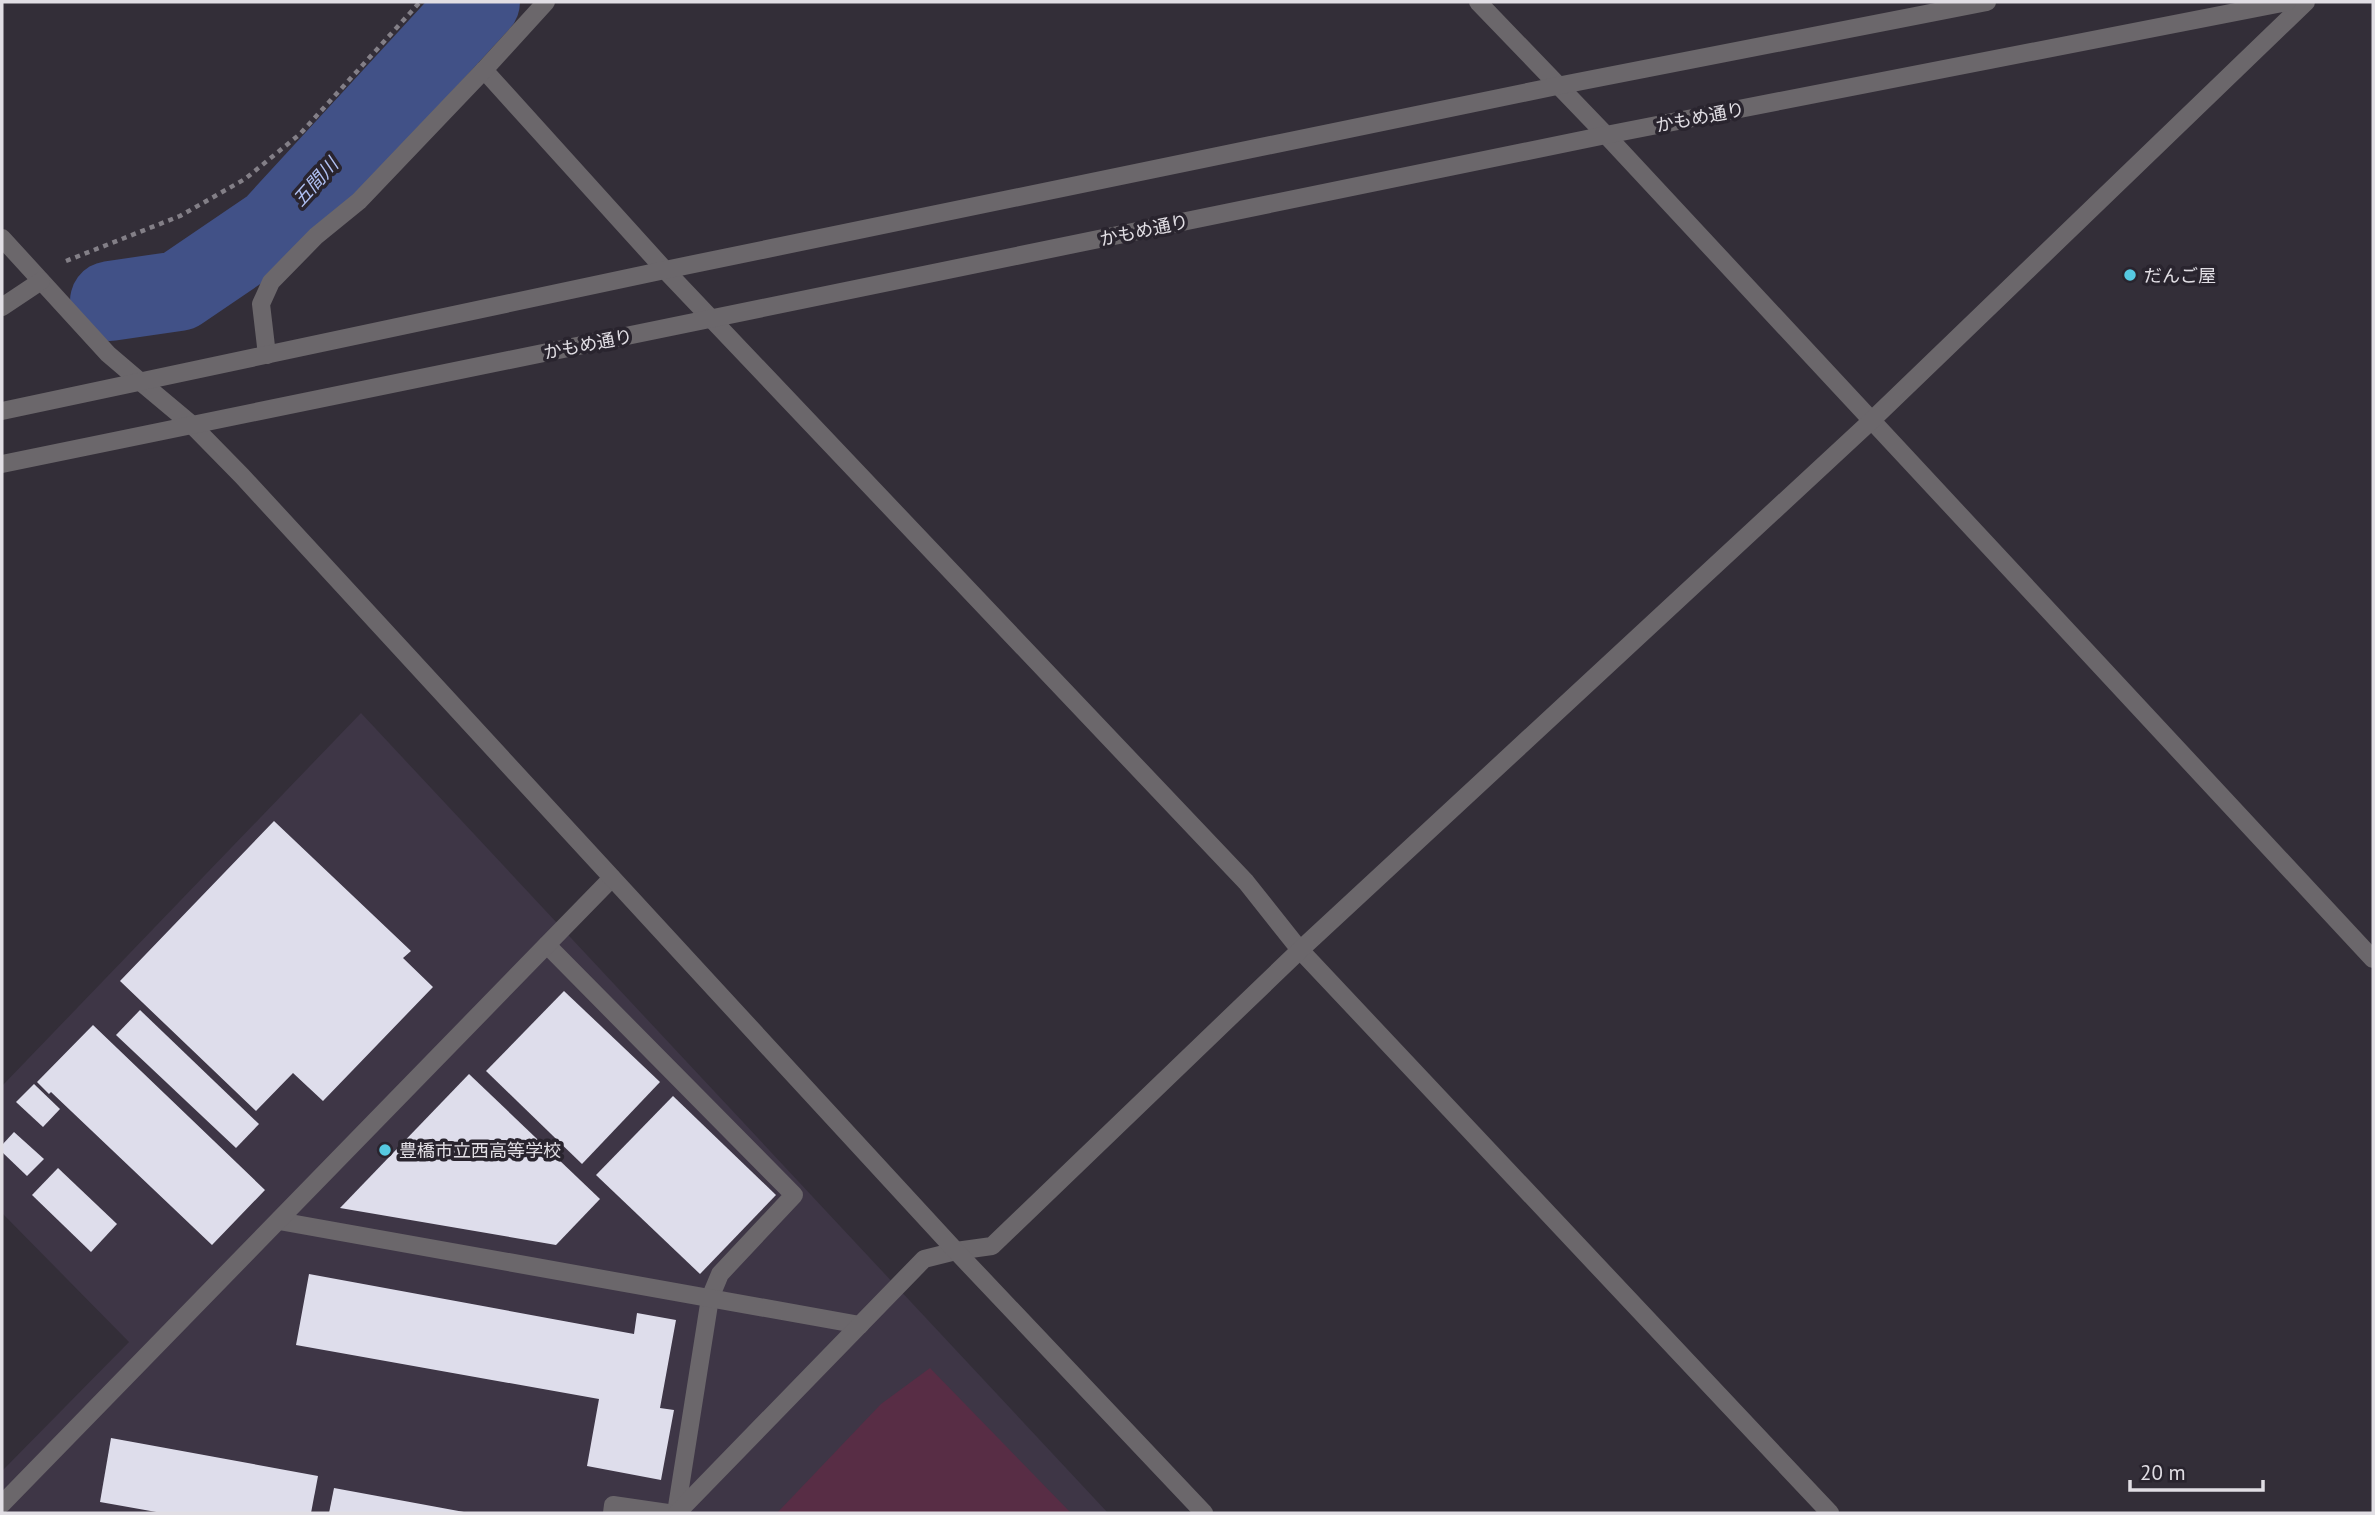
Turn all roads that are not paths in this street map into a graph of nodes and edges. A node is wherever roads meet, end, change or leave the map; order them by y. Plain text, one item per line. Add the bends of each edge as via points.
1 (546, 2) edge
2 (1478, 2) edge
3 (1987, 2) edge
4 (2287, 2) edge
5 (2306, 2) edge
6 (484, 70) junction
7 (1557, 86) junction
8 (1605, 135) junction
9 (2, 238) edge
10 (665, 270) junction
11 (41, 281) junction
12 (2, 307) edge
13 (710, 319) junction
14 (267, 355) junction
15 (142, 383) junction
16 (2, 411) edge
17 (1871, 421) junction
18 (191, 424) junction
19 (2, 464) edge
20 (612, 878) junction
21 (547, 945) junction
22 (1300, 950) junction
23 (2373, 959) edge
24 (279, 1221) junction
25 (956, 1251) junction
26 (710, 1298) junction
27 (860, 1325) junction
28 (2, 1504) edge
29 (612, 1513) edge
30 (668, 1513) edge
31 (676, 1513) edge
32 (1204, 1513) edge
33 (1830, 1513) edge

1 - 6 street
2 - 7 street
3 - 7 street
4 - 8 street, かもめ通り
5 - 17 street
6 - 10 street
6 - 14 street via 359,201 271,282 261,304
7 - 8 street
7 - 10 street
8 - 13 street, かもめ通り
8 - 17 street
9 - 11 street
10 - 13 street
10 - 14 street
11 - 12 street
11 - 15 street via 108,354
13 - 18 street, かもめ通り
13 - 22 street via 1246,882
14 - 15 street
15 - 16 street
15 - 18 street
17 - 22 street
17 - 23 street
18 - 19 street, かもめ通り
18 - 20 street
20 - 21 street
20 - 25 street
21 - 24 street
21 - 26 street via 794,1195 720,1274
22 - 25 street via 992,1246
22 - 33 street
24 - 26 street
24 - 28 street
25 - 27 street via 924,1259
25 - 32 street
26 - 27 street
26 - 31 street
27 - 31 street
29 - 30 street via 613,1505

